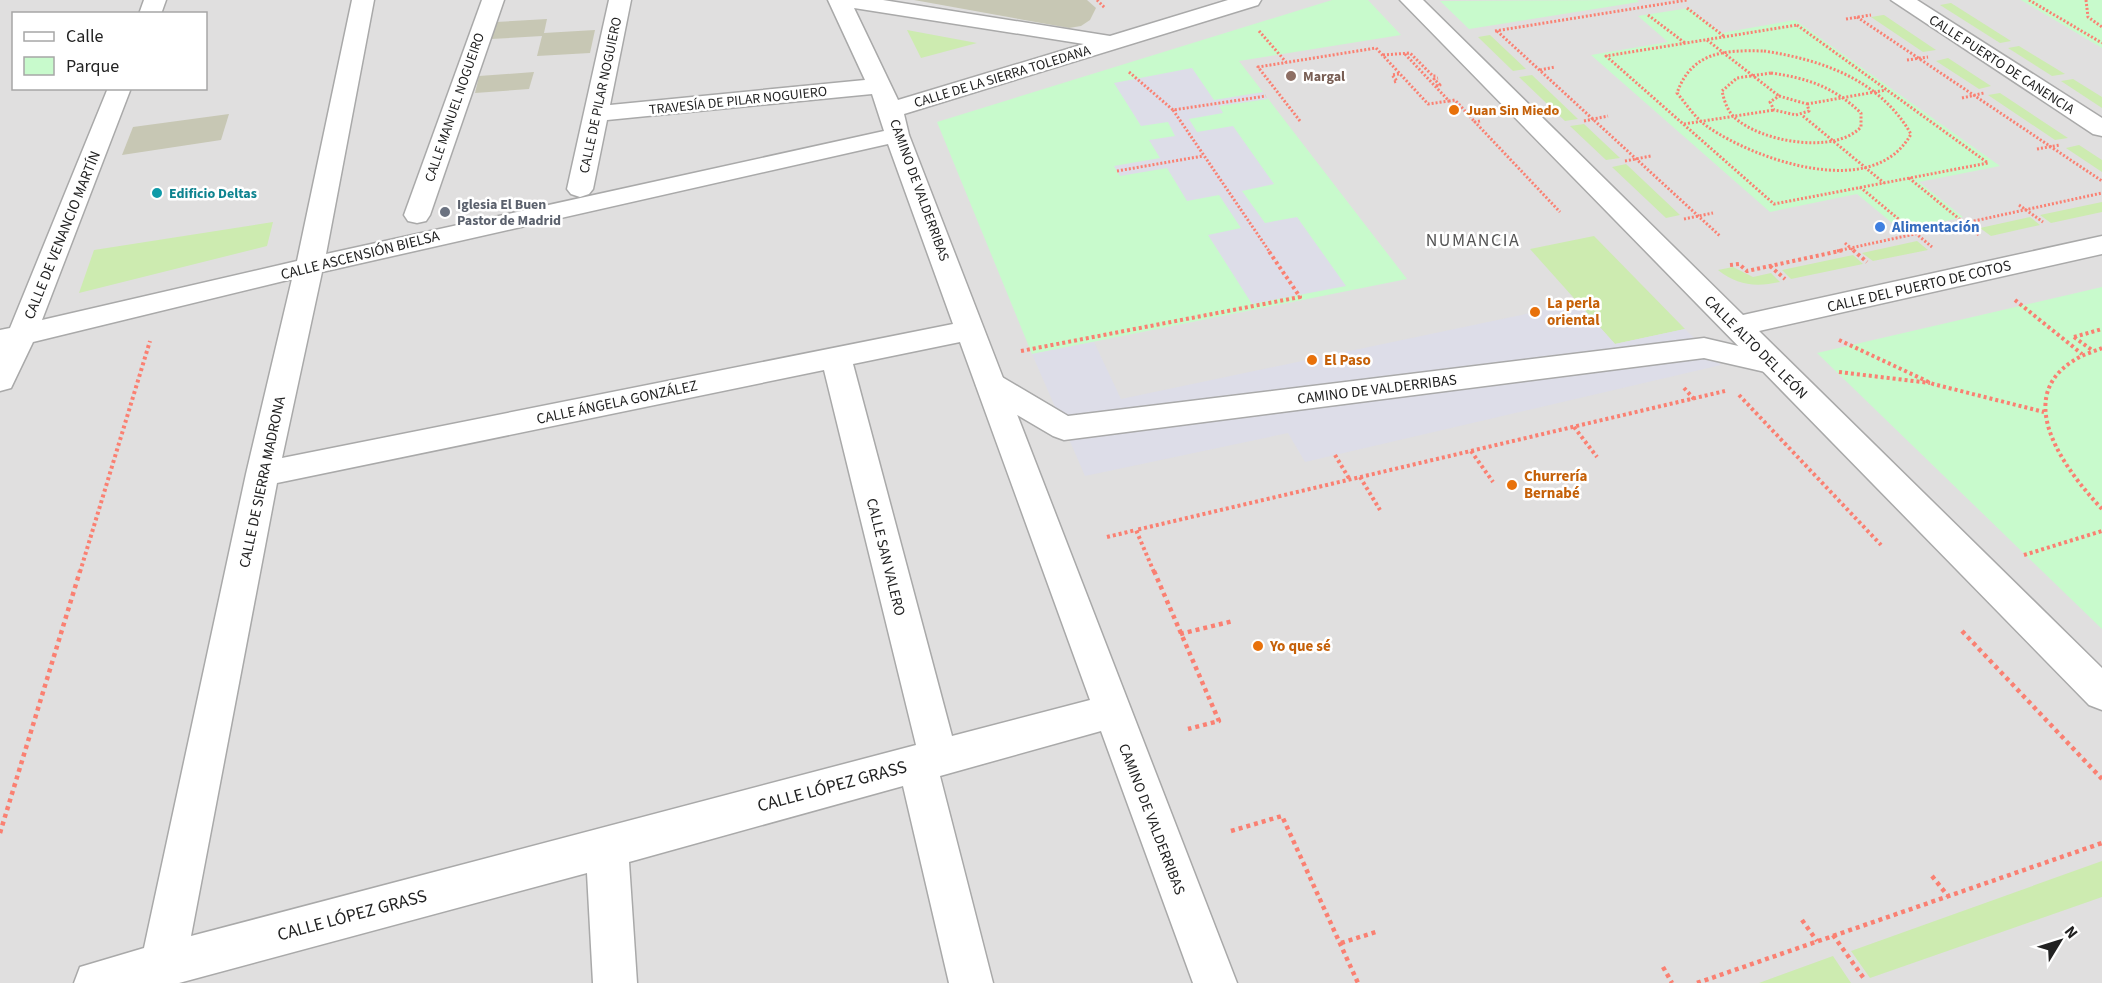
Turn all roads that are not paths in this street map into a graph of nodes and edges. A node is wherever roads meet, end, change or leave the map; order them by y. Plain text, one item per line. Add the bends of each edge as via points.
1 (363, 0) edge
2 (493, 0) edge
3 (620, 0) edge
4 (840, 0) edge
5 (1250, 0) edge
6 (1411, 0) edge
7 (1902, 0) edge
8 (1113, 42) junction
9 (119, 90) edge
10 (890, 110) junction
11 (595, 114) junction
12 (2102, 129) edge
13 (580, 189) dead end
14 (417, 215) dead end
15 (2102, 245) edge
16 (309, 268) junction
17 (1737, 326) junction
18 (11, 337) edge
19 (836, 357) junction
20 (981, 358) junction
21 (1774, 364) junction
22 (0, 380) edge
23 (262, 474) junction
24 (2102, 693) edge
25 (1111, 711) junction
26 (927, 760) junction
27 (607, 848) junction
28 (163, 965) junction
29 (96, 983) edge
30 (615, 983) edge
31 (970, 983) edge
32 (1215, 983) edge

1 - 16 street, CALLE DE SIERRA MADRONA
2 - 14 street, CALLE MANUEL NOGUEIRO
3 - 11 street, CALLE DE PILAR NOGUIERO
4 - 8 street, CALLE DE LA SIERRA TOLEDANA
4 - 10 street, CAMINO DE VALDERRIBAS
5 - 8 street, CALLE DE LA SIERRA TOLEDANA
6 - 17 street, CALLE ALTO DEL LEÓN
7 - 12 street, CALLE PUERTO DE CANENCIA
8 - 10 street, CALLE DE LA SIERRA TOLEDANA
9 - 18 street, CALLE DE VENANCIO MARTÍN
10 - 11 street, TRAVESÍA DE PILAR NOGUIERO
10 - 16 street, CALLE ASCENSIÓN BIELSA via 576,204
10 - 20 street, CAMINO DE VALDERRIBAS
11 - 13 street, CALLE DE PILAR NOGUIERO
15 - 17 street, CALLE DEL PUERTO DE COTOS
16 - 18 street, CALLE ASCENSIÓN BIELSA
16 - 23 street, CALLE DE SIERRA MADRONA
17 - 21 street, CALLE ALTO DEL LEÓN
18 - 22 street, CALLE DE VENANCIO MARTÍN
19 - 20 street, CALLE ÁNGELA GONZÁLEZ
19 - 23 street, CALLE ÁNGELA GONZÁLEZ
19 - 26 street, CALLE SAN VALERO
20 - 21 street, CAMINO DE VALDERRIBAS via 1064,428 1704,348
20 - 25 street, CAMINO DE VALDERRIBAS
21 - 24 street, CALLE ALTO DEL LEÓN
23 - 28 street, CALLE DE SIERRA MADRONA
25 - 26 street, CALLE LÓPEZ GRASS
25 - 32 street, CAMINO DE VALDERRIBAS
26 - 27 street, CALLE LÓPEZ GRASS
26 - 31 street, CALLE LÓPEZ GRASS
27 - 28 street, CALLE LÓPEZ GRASS
27 - 30 street
28 - 29 street, CALLE LÓPEZ GRASS

